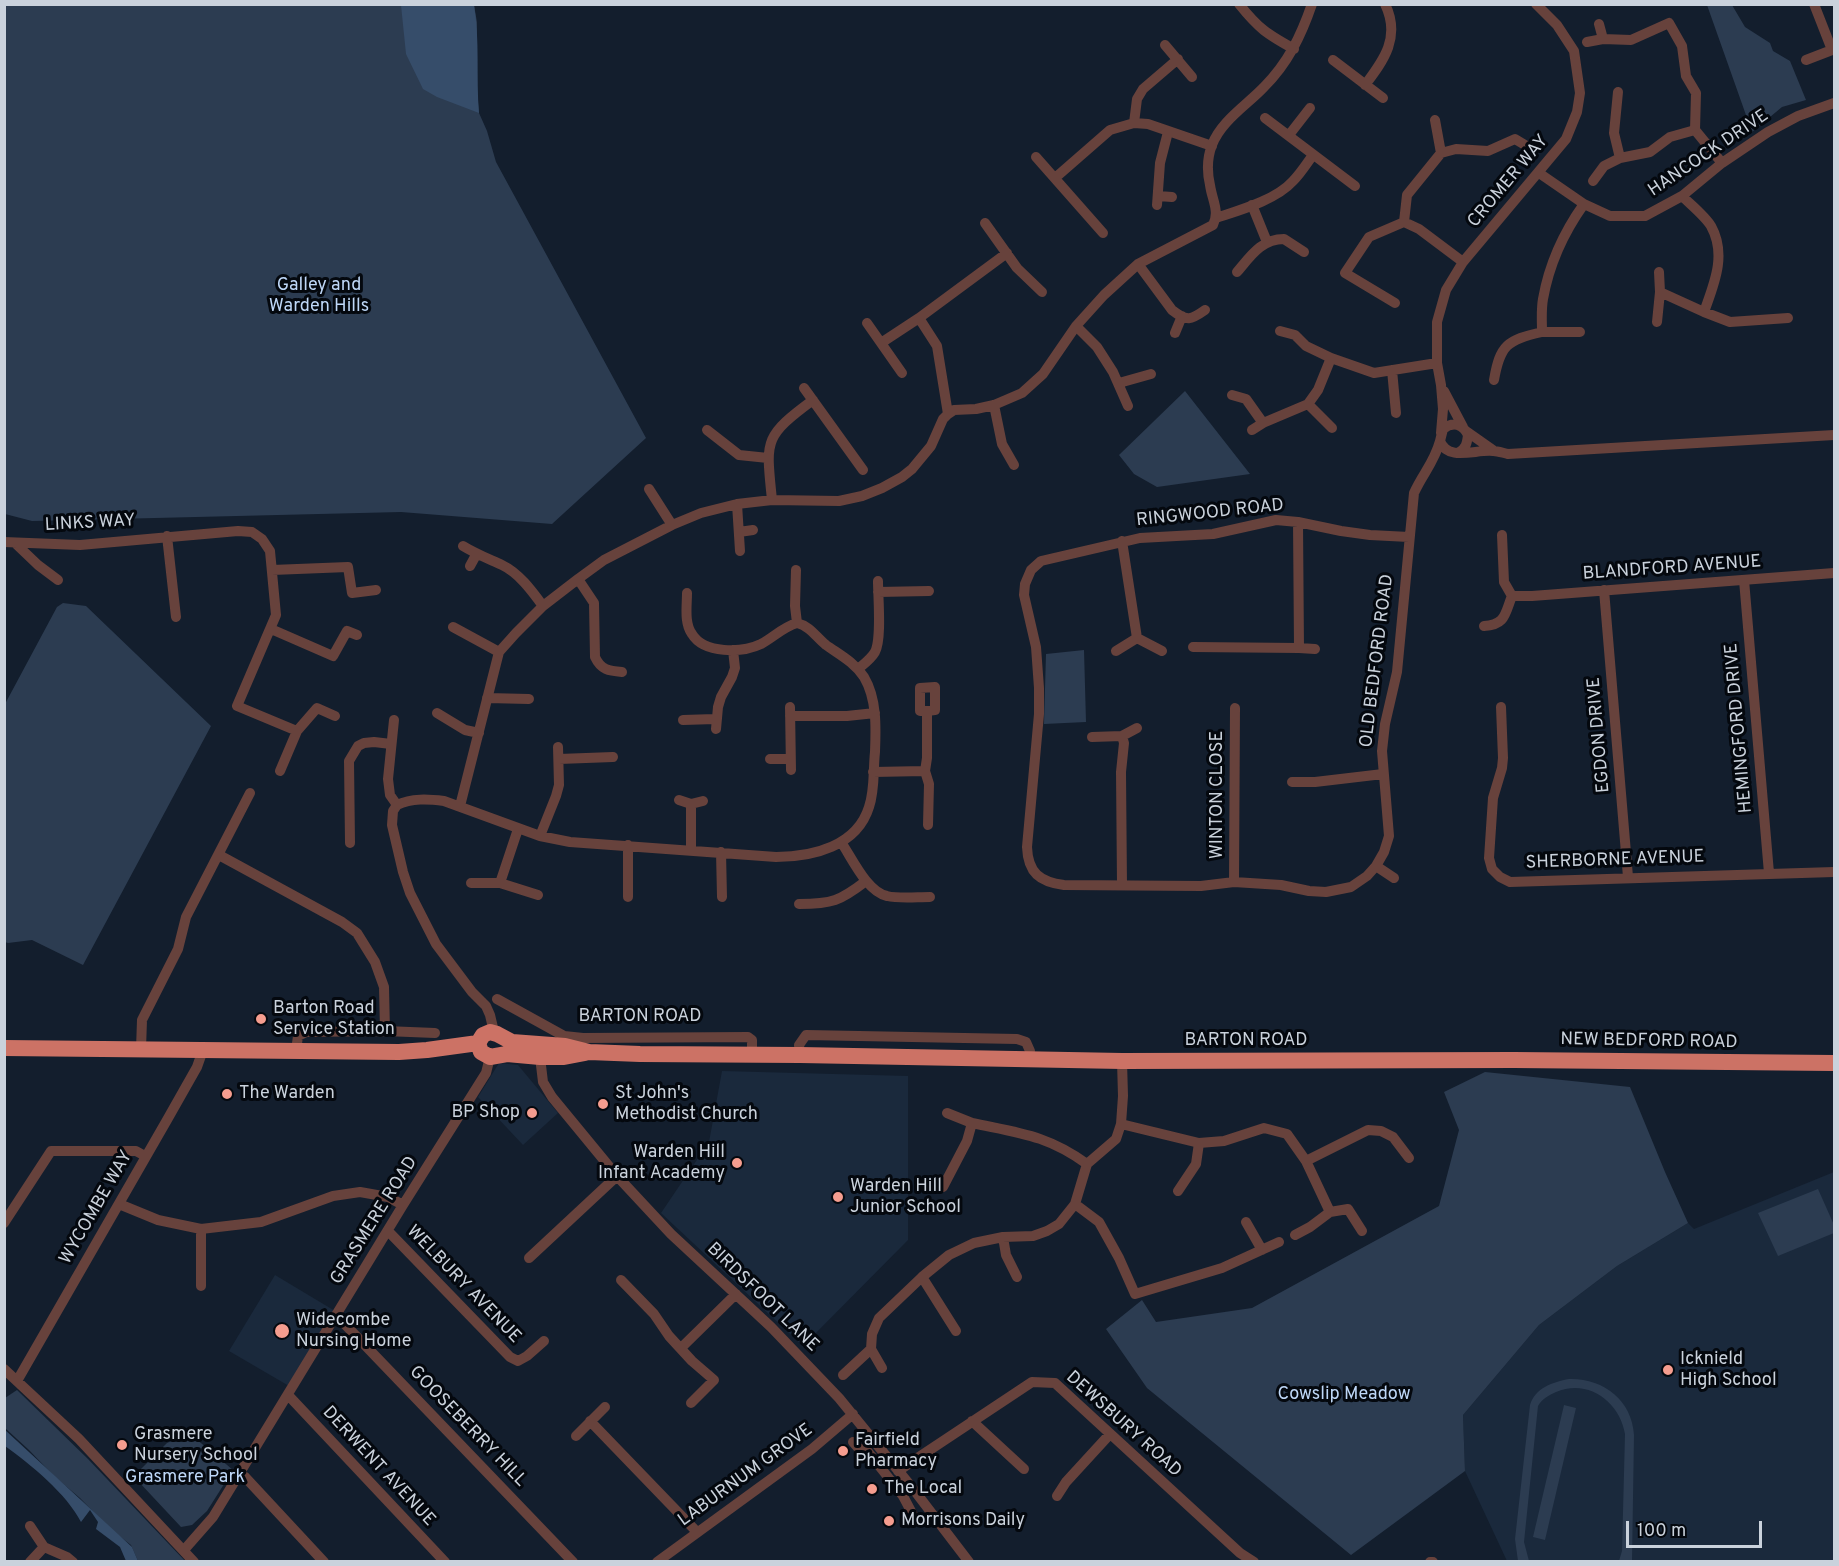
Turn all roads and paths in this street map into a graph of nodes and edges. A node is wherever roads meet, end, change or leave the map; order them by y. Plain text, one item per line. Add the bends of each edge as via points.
1 (1239, 4) edge
2 (1312, 4) edge
3 (1386, 4) edge
4 (1536, 4) edge
5 (1814, 4) edge
6 (1599, 24) dead end
7 (1603, 39) junction
8 (1587, 42) dead end
9 (1165, 45) dead end
10 (1294, 49) junction
11 (1833, 50) edge
12 (1178, 59) junction
13 (1333, 60) dead end
14 (1806, 60) dead end
15 (1192, 76) dead end
16 (1365, 85) junction
17 (1618, 92) dead end
18 (1383, 98) dead end
19 (1834, 103) edge
20 (1310, 108) dead end
21 (1265, 118) dead end
22 (1435, 120) dead end
23 (1134, 123) junction
24 (1695, 130) junction
25 (1168, 132) junction
26 (1289, 135) junction
27 (1525, 145) dead end
28 (1212, 146) junction
29 (1441, 153) junction
30 (1313, 155) junction
31 (1036, 157) dead end
32 (1620, 158) junction
33 (1722, 163) junction
34 (1539, 173) junction
35 (1055, 178) junction
36 (1593, 181) dead end
37 (1355, 186) dead end
38 (1682, 196) junction
39 (1172, 197) dead end
40 (1584, 204) junction
41 (1252, 205) junction
42 (1216, 218) junction
43 (1404, 222) junction
44 (985, 223) dead end
45 (1103, 233) dead end
46 (1267, 242) junction
47 (1304, 252) dead end
48 (1007, 253) junction
49 (1463, 262) junction
50 (1138, 264) junction
51 (1237, 272) dead end
52 (1659, 272) dead end
53 (1042, 292) dead end
54 (1660, 292) junction
55 (1395, 303) dead end
56 (1205, 310) dead end
57 (1704, 312) junction
58 (1182, 316) junction
59 (920, 318) junction
60 (1788, 318) dead end
61 (867, 322) dead end
62 (1657, 322) dead end
63 (1076, 326) junction
64 (1280, 331) dead end
65 (1542, 332) junction
66 (1580, 332) dead end
67 (1175, 333) dead end
68 (881, 343) junction
69 (1331, 358) junction
70 (1437, 363) junction
71 (1392, 370) junction
72 (902, 373) dead end
73 (1151, 374) dead end
74 (1494, 381) dead end
75 (1119, 383) junction
76 (1441, 385) junction
77 (804, 388) dead end
78 (1232, 394) dead end
79 (813, 400) junction
80 (1308, 404) junction
81 (994, 405) junction
82 (1128, 406) dead end
83 (1396, 413) dead end
84 (948, 414) junction
85 (1263, 423) junction
86 (1332, 429) dead end
87 (1465, 429) junction
88 (707, 430) dead end
89 (1252, 430) dead end
90 (1834, 435) edge
91 (1441, 437) junction
92 (1493, 450) junction
93 (1456, 453) junction
94 (768, 458) junction
95 (1432, 463) junction
96 (1014, 465) dead end
97 (862, 470) dead end
98 (649, 489) dead end
99 (772, 500) junction
100 (657, 501) junction
101 (737, 504) junction
102 (647, 508) dead end
103 (1298, 522) junction
104 (672, 525) junction
105 (753, 530) dead end
106 (739, 532) junction
107 (1502, 535) dead end
108 (167, 536) junction
109 (1409, 537) junction
110 (1122, 541) junction
111 (10, 542) edge
112 (463, 546) dead end
113 (740, 551) dead end
114 (476, 555) junction
115 (470, 566) dead end
116 (272, 570) junction
117 (796, 570) dead end
118 (1834, 573) edge
119 (578, 579) junction
120 (58, 580) dead end
121 (1744, 580) junction
122 (796, 583) junction
123 (808, 583) dead end
124 (376, 590) dead end
125 (1604, 590) junction
126 (929, 591) dead end
127 (687, 593) dead end
128 (1512, 596) junction
129 (543, 606) junction
130 (176, 617) dead end
131 (797, 623) junction
132 (1484, 626) dead end
133 (271, 629) junction
134 (458, 633) dead end
135 (357, 635) dead end
136 (1137, 638) junction
137 (1193, 646) dead end
138 (1299, 648) junction
139 (1315, 649) dead end
140 (733, 650) junction
141 (1116, 651) dead end
142 (1162, 651) dead end
143 (499, 652) junction
144 (1038, 661) joint
145 (858, 669) junction
146 (622, 672) dead end
147 (488, 698) junction
148 (529, 699) dead end
149 (1501, 707) dead end
150 (1235, 708) dead end
151 (927, 711) dead end
152 (437, 713) dead end
153 (875, 713) junction
154 (335, 716) dead end
155 (394, 720) dead end
156 (683, 720) dead end
157 (1137, 728) dead end
158 (297, 731) junction
159 (479, 733) junction
160 (1122, 736) junction
161 (1092, 737) dead end
162 (390, 744) junction
163 (558, 747) dead end
164 (614, 757) dead end
165 (559, 759) junction
166 (770, 759) dead end
167 (280, 771) dead end
168 (925, 771) junction
169 (873, 772) junction
170 (1383, 774) junction
171 (1292, 782) dead end
172 (250, 794) dead end
173 (679, 800) dead end
174 (703, 801) dead end
175 (691, 804) junction
176 (397, 805) junction
177 (460, 806) junction
178 (928, 825) dead end
179 (350, 827) junction
180 (338, 828) dead end
181 (518, 829) junction
182 (540, 836) junction
183 (841, 842) junction
184 (351, 843) dead end
185 (628, 846) junction
186 (691, 850) junction
187 (721, 852) junction
188 (219, 855) junction
189 (1376, 866) junction
190 (1834, 872) edge
191 (1769, 873) junction
192 (1628, 877) junction
193 (1394, 878) dead end
194 (866, 881) junction
195 (1234, 882) junction
196 (471, 883) dead end
197 (500, 883) junction
198 (1122, 885) junction
199 (538, 896) dead end
200 (628, 897) dead end
201 (722, 897) dead end
202 (930, 897) dead end
203 (799, 904) dead end
204 (497, 999) dead end
205 (385, 1031) junction
206 (435, 1033) dead end
207 (497, 1034) junction
208 (869, 1037) junction
209 (478, 1043) junction
210 (4, 1048) edge
211 (141, 1049) junction
212 (203, 1050) junction
213 (296, 1051) junction
214 (589, 1052) junction
215 (752, 1055) junction
216 (800, 1055) junction
217 (494, 1056) junction
218 (869, 1056) junction
219 (540, 1057) junction
220 (1029, 1059) junction
221 (1464, 1060) joint
222 (1122, 1061) junction
223 (1834, 1063) edge
224 (947, 1113) dead end
225 (972, 1123) junction
226 (1122, 1125) junction
227 (1199, 1143) junction
228 (145, 1156) junction
229 (1409, 1158) dead end
230 (1306, 1161) junction
231 (1087, 1164) junction
232 (616, 1176) junction
233 (943, 1187) dead end
234 (1178, 1191) dead end
235 (119, 1204) junction
236 (1075, 1204) junction
237 (403, 1205) junction
238 (1330, 1212) junction
239 (1246, 1222) dead end
240 (4, 1223) edge
241 (201, 1228) junction
242 (388, 1231) junction
243 (1362, 1231) dead end
244 (1295, 1235) dead end
245 (1003, 1237) junction
246 (1279, 1242) dead end
247 (1262, 1250) junction
248 (529, 1258) dead end
249 (922, 1276) junction
250 (1017, 1277) dead end
251 (621, 1280) dead end
252 (201, 1286) dead end
253 (736, 1294) junction
254 (336, 1315) junction
255 (956, 1331) dead end
256 (544, 1341) dead end
257 (681, 1348) junction
258 (871, 1349) junction
259 (882, 1368) dead end
260 (4, 1369) edge
261 (843, 1375) dead end
262 (17, 1381) junction
263 (288, 1395) junction
264 (691, 1403) dead end
265 (605, 1407) dead end
266 (853, 1414) junction
267 (590, 1421) junction
268 (972, 1422) junction
269 (1110, 1434) junction
270 (576, 1436) dead end
271 (853, 1442) dead end
272 (870, 1444) junction
273 (1024, 1469) dead end
274 (898, 1471) junction
275 (238, 1473) junction
276 (914, 1490) junction
277 (903, 1496) junction
278 (1057, 1496) dead end
279 (913, 1515) dead end
280 (30, 1526) dead end
281 (697, 1532) junction
282 (44, 1547) junction
283 (184, 1550) junction
284 (1236, 1557) edge
285 (30, 1562) edge
286 (73, 1562) edge
287 (194, 1562) edge
288 (324, 1562) edge
289 (445, 1562) edge
290 (573, 1562) edge
291 (657, 1562) edge
292 (969, 1562) edge
293 (1254, 1562) edge

1 - 10 street via 1266,34
2 - 10 street
3 - 16 street via 1391,30 1389,47
4 - 34 street, CROMER WAY via 1557,25 1574,51 1580,93 1566,139
5 - 11 street
6 - 7 street
7 - 8 street
7 - 24 street via 1631,40 1669,23 1682,46 1686,75 1696,93
9 - 12 street
10 - 28 street via 1266,85 1217,134
11 - 14 street
12 - 15 street
12 - 23 street via 1143,89 1137,99
13 - 16 street
16 - 18 street
17 - 32 street via 1614,132
19 - 33 street, HANCOCK DRIVE via 1768,132
20 - 26 street
21 - 26 street
22 - 29 street
23 - 25 street
23 - 35 street via 1110,130
24 - 32 street via 1670,137 1650,152
24 - 33 street
25 - 28 street
25 - 39 street via 1160,163 1157,201
26 - 30 street
27 - 29 street via 1515,139 1488,151 1456,149
28 - 42 street via 1207,162
29 - 43 street via 1407,195
30 - 37 street
30 - 41 street via 1286,188
31 - 35 street
32 - 36 street via 1604,166
33 - 38 street, HANCOCK DRIVE
34 - 40 street, HANCOCK DRIVE
34 - 49 street, CROMER WAY
35 - 45 street
38 - 40 street, HANCOCK DRIVE via 1645,216 1610,216
38 - 57 street via 1711,226 1718,248 1718,273
40 - 65 street via 1567,230 1549,273 1542,301
41 - 42 street
41 - 46 street
42 - 50 street via 1213,225
43 - 49 street
43 - 55 street via 1369,237 1346,273
44 - 48 street
46 - 47 street via 1284,239
46 - 51 street
48 - 53 street
48 - 59 street
49 - 70 street, CROMER WAY via 1446,290 1437,322
50 - 58 street via 1172,310
50 - 63 street
52 - 54 street
54 - 57 street
54 - 62 street
56 - 58 street via 1193,318
57 - 60 street via 1730,322
58 - 67 street
59 - 68 street
59 - 84 street via 937,346
61 - 68 street
63 - 75 street via 1097,347
63 - 81 street via 1043,374 1022,393
64 - 69 street via 1294,335 1306,346
65 - 66 street
65 - 74 street via 1518,338 1506,347 1498,359
68 - 72 street
69 - 71 street via 1374,373
69 - 80 street
70 - 71 street
70 - 76 street, CROMER WAY
71 - 83 street
73 - 75 street
75 - 82 street
76 - 87 street, CROMER WAY
76 - 91 street, CROMER WAY
77 - 79 street
78 - 85 street via 1246,399
79 - 94 street via 776,431
79 - 97 street
80 - 85 street
80 - 86 street
81 - 84 street
81 - 96 street via 1002,444
84 - 99 street via 916,465 882,488 839,501
85 - 89 street
87 - 91 street via 1451,424
87 - 92 street
87 - 93 street via 1466,445
88 - 94 street via 739,455
90 - 92 street via 1508,454
91 - 93 street via 1443,448
91 - 95 street, OLD BEDFORD ROAD
92 - 93 street
93 - 95 street
94 - 99 street
95 - 109 street, OLD BEDFORD ROAD via 1414,493
98 - 100 street
99 - 101 street
100 - 102 street
100 - 104 street
101 - 104 street
101 - 106 street
103 - 109 street, RINGWOOD ROAD via 1360,534
103 - 110 street, RINGWOOD ROAD via 1276,520 1213,534
103 - 138 street
104 - 119 street via 604,560
105 - 106 street
106 - 113 street
107 - 128 street via 1504,582
108 - 111 street, LINKS WAY via 80,545
108 - 116 street, LINKS WAY via 252,532 270,551
108 - 130 street
109 - 170 street, OLD BEDFORD ROAD via 1399,661 1384,734
110 - 136 street, RINGWOOD ROAD
110 - 144 street, RINGWOOD ROAD via 1041,561 1031,570 1024,595
111 - 120 street, LINKS WAY
112 - 114 street
114 - 115 street
114 - 129 street via 515,574
116 - 124 street via 348,567 352,593
116 - 133 street, LINKS WAY via 276,615
117 - 122 street
118 - 121 street, BLANDFORD AVENUE
119 - 129 street
119 - 146 street via 594,603 595,657 604,669
121 - 125 street, BLANDFORD AVENUE
121 - 191 street, HEMINGFORD DRIVE
122 - 123 street
122 - 131 street
125 - 128 street, BLANDFORD AVENUE
125 - 192 street, EGDON DRIVE
126 - 145 street via 878,587 876,650
127 - 140 street via 692,609 687,624 692,635 701,644
128 - 132 street via 1502,620 1496,626
129 - 143 street
131 - 140 street via 761,643
131 - 145 street via 810,629
133 - 135 street via 333,656 346,631
133 - 158 street, LINKS WAY via 237,706
134 - 143 street
136 - 141 street
136 - 142 street
137 - 138 street
138 - 139 street
140 - 156 street via 735,668 721,697 716,724
143 - 147 street
144 - 198 street, OLD BEDFORD ROAD via 1039,714 1027,858 1038,877 1051,884
145 - 153 street via 872,695
147 - 148 street
147 - 159 street
149 - 192 street, SHERBORNE AVENUE via 1503,758 1493,798 1489,858 1492,869 1510,882
150 - 195 street, WINTON CLOSE
151 - 168 street
152 - 159 street via 465,730
153 - 166 street via 847,716 790,712 791,765
153 - 169 street
154 - 158 street via 317,708
155 - 162 street
157 - 160 street
158 - 167 street
159 - 177 street
160 - 161 street
160 - 198 street
162 - 176 street via 389,788
162 - 179 street via 364,743 353,752 348,775
163 - 165 street
164 - 165 street
165 - 182 street via 559,784
168 - 169 street
168 - 178 street via 929,784
169 - 183 street via 867,815 861,826
170 - 171 street
170 - 189 street, OLD BEDFORD ROAD via 1389,836
172 - 188 street
173 - 175 street
174 - 175 street
175 - 186 street
176 - 177 street via 428,799
176 - 207 street via 392,825 410,893 436,944 486,1006
177 - 181 street
179 - 180 street
179 - 184 street
181 - 182 street
181 - 197 street
182 - 185 street
183 - 187 street via 791,857
183 - 194 street
185 - 186 street
185 - 200 street
186 - 187 street
187 - 201 street
188 - 205 street via 357,933 375,962 384,987
188 - 211 street via 186,917 178,949 142,1020
189 - 193 street
189 - 195 street, OLD BEDFORD ROAD via 1351,887 1326,892
190 - 191 street, SHERBORNE AVENUE
191 - 192 street, SHERBORNE AVENUE
194 - 202 street via 877,893 887,896
194 - 203 street via 837,901
195 - 198 street, OLD BEDFORD ROAD via 1201,886
196 - 197 street
197 - 199 street
204 - 215 street, BARTON ROAD via 516,1016 569,1036 748,1037 752,1040
205 - 206 street
205 - 213 street via 306,1032 298,1036
207 - 209 highway via 483,1035
207 - 214 highway, BARTON ROAD via 512,1042
207 - 217 highway via 503,1046
208 - 216 street via 806,1035 799,1045
208 - 218 street
208 - 220 street via 1017,1039 1026,1042
209 - 213 highway via 399,1052
209 - 217 highway via 481,1052
210 - 211 highway
211 - 212 highway
212 - 213 highway
212 - 228 street, WYCOMBE WAY
214 - 215 highway, BARTON ROAD
214 - 219 highway, BARTON ROAD
215 - 216 highway, BARTON ROAD
216 - 218 highway, BARTON ROAD
217 - 219 highway, BARTON ROAD
217 - 237 street, GRASMERE ROAD
218 - 220 highway, BARTON ROAD
219 - 232 street, BIRDSFOOT LANE via 543,1082 552,1097
220 - 222 highway, BARTON ROAD
221 - 222 highway, BARTON ROAD
221 - 223 highway, NEW BEDFORD ROAD
222 - 226 street
224 - 225 street
225 - 231 street via 1054,1143
225 - 233 street
226 - 227 street
226 - 231 street via 1116,1139
227 - 230 street via 1224,1141 1264,1128 1287,1134
227 - 234 street via 1196,1164
228 - 235 street, WYCOMBE WAY
228 - 240 street via 136,1151 51,1151
229 - 230 street via 1394,1137 1368,1130
230 - 238 street
231 - 236 street
232 - 248 street
232 - 253 street, BIRDSFOOT LANE
235 - 241 street via 158,1220
235 - 262 street, WYCOMBE WAY
236 - 245 street via 1059,1224 1047,1231 1033,1236
236 - 247 street via 1099,1222 1135,1294 1222,1268
237 - 241 street via 388,1197 360,1192 333,1196 261,1222
237 - 242 street, GRASMERE ROAD
238 - 243 street via 1348,1209
238 - 244 street
239 - 247 street
241 - 252 street
242 - 254 street, GRASMERE ROAD
242 - 256 street, WELBURY AVENUE via 510,1358 518,1361
245 - 249 street via 974,1243 949,1255
245 - 250 street via 1006,1255
246 - 247 street
249 - 255 street
249 - 258 street via 879,1318
251 - 257 street
253 - 257 street
253 - 266 street, BIRDSFOOT LANE
254 - 263 street, GRASMERE ROAD
254 - 290 street, GOOSEBERRY HILL
257 - 264 street via 714,1380
258 - 259 street
258 - 261 street
260 - 262 street
262 - 283 street
263 - 275 street, GRASMERE ROAD
263 - 289 street, DERWENT AVENUE
265 - 267 street
266 - 272 street, BIRDSFOOT LANE
266 - 281 street, LABURNUM GROVE via 812,1449
267 - 270 street
267 - 281 street
268 - 269 street, DEWSBURY ROAD via 1032,1382 1055,1383
268 - 273 street
268 - 274 street, DEWSBURY ROAD
269 - 278 street
269 - 284 street, DEWSBURY ROAD
271 - 272 street via 860,1450
272 - 274 street, BIRDSFOOT LANE
272 - 277 street
274 - 276 street, BIRDSFOOT LANE
275 - 283 street, GRASMERE ROAD via 213,1517
275 - 288 street
276 - 277 street
276 - 292 street, BIRDSFOOT LANE
277 - 279 street
280 - 282 street
281 - 291 street, LABURNUM GROVE
282 - 285 street
282 - 286 street
283 - 287 street
284 - 293 street, DEWSBURY ROAD

